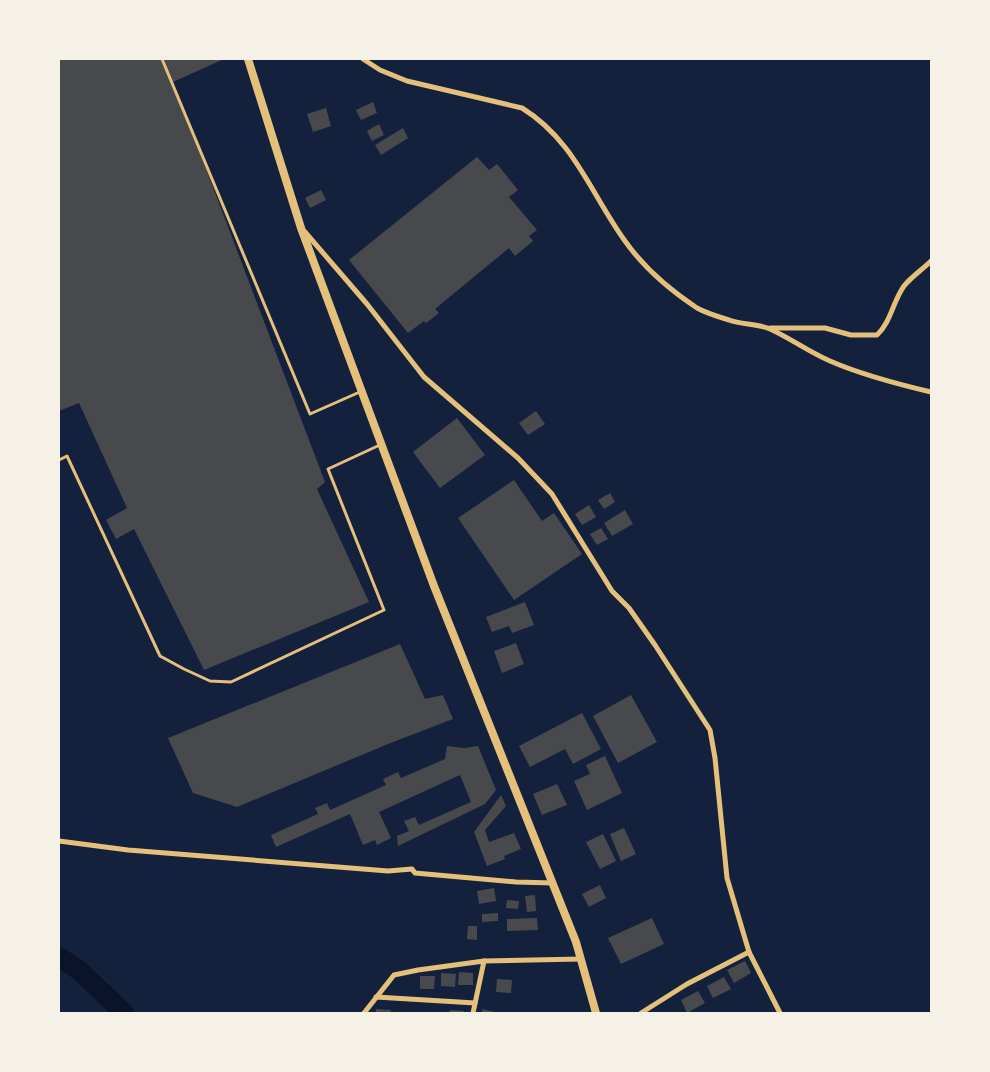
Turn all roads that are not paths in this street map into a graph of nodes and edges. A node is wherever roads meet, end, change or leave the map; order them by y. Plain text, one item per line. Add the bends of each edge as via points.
1 (162, 59) edge
2 (248, 59) edge
3 (363, 59) edge
4 (301, 228) junction
5 (931, 261) edge
6 (769, 328) junction
7 (362, 391) junction
8 (931, 392) edge
9 (382, 444) junction
10 (59, 460) edge
11 (59, 841) edge
12 (553, 883) junction
13 (749, 952) junction
14 (581, 959) junction
15 (484, 961) junction
16 (376, 997) junction
17 (475, 1004) junction
18 (364, 1013) edge
19 (472, 1013) edge
20 (596, 1013) edge
21 (641, 1013) edge
22 (780, 1013) edge

1 - 7 lane via 310,414
2 - 4 street
3 - 6 street via 406,81 522,108 539,118 561,140 625,241 653,274 699,309 732,321
4 - 7 street
4 - 13 street via 367,304 424,377 518,458 552,494 612,591 629,608 710,730 727,878
5 - 6 street via 905,285 884,328 877,335 851,335 825,328
6 - 8 street via 829,360 884,380
7 - 9 street
9 - 10 lane via 328,469 384,610 231,682 210,681 160,656 67,456
9 - 12 street via 434,586
11 - 12 street
12 - 14 street
13 - 21 street via 687,984
13 - 22 street
14 - 15 street
14 - 20 street
15 - 16 street via 394,975
15 - 17 street
16 - 17 street
16 - 18 street
17 - 19 street

